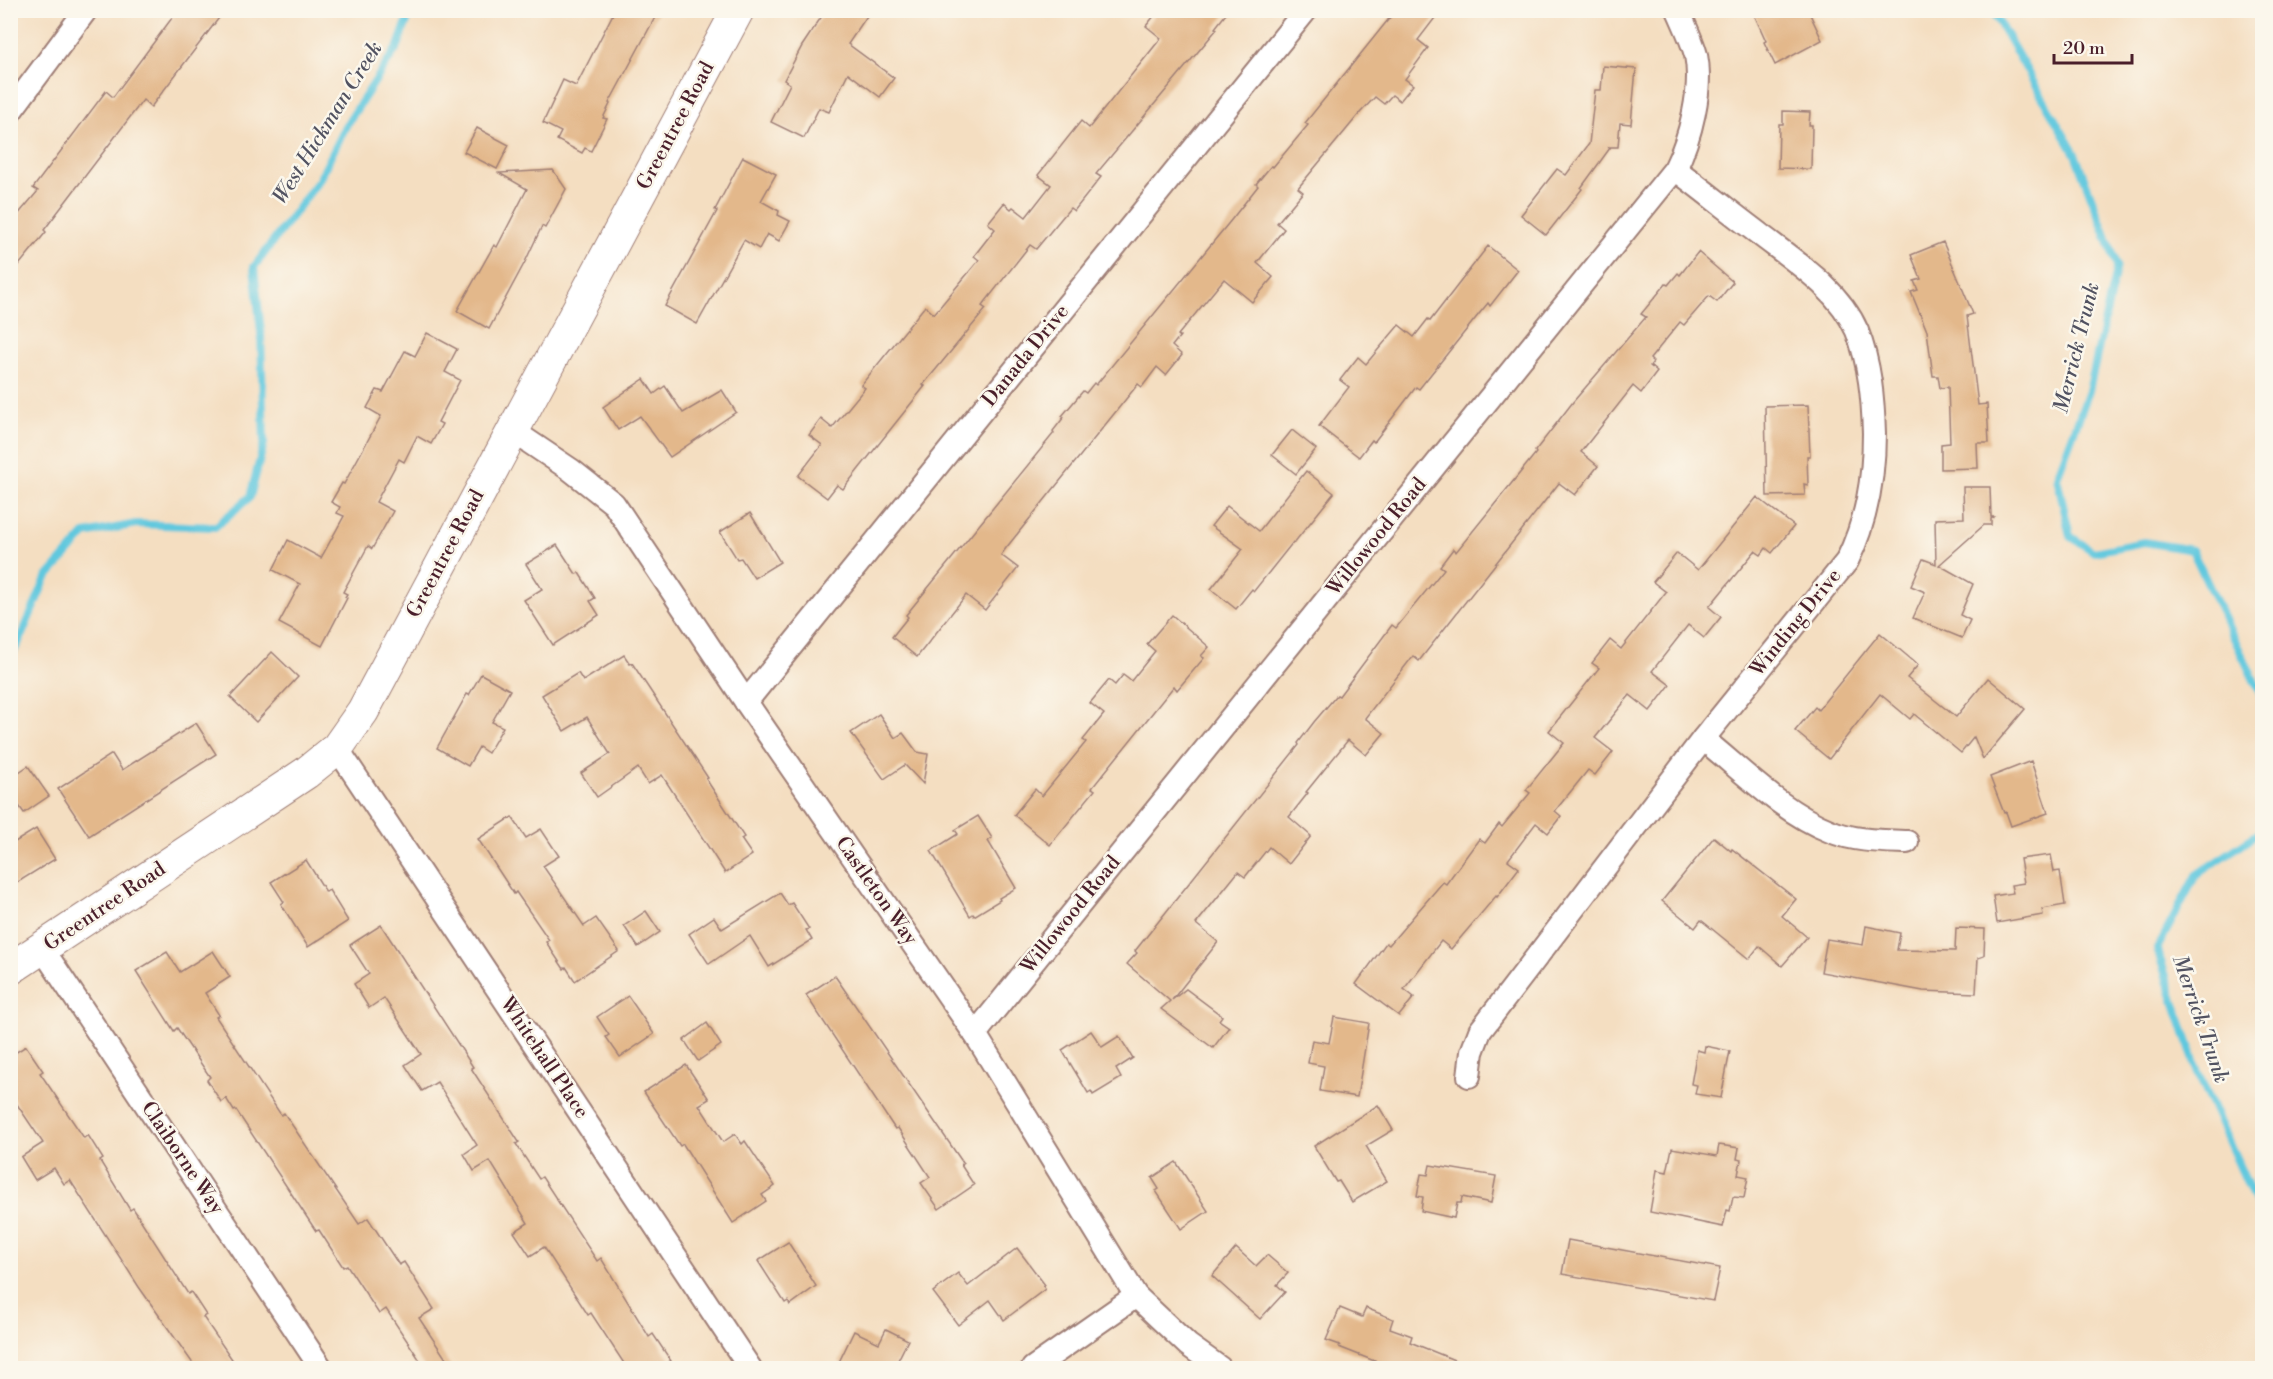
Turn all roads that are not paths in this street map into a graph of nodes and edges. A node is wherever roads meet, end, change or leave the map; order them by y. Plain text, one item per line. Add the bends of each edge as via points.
1 (86, 10) edge
2 (738, 10) edge
3 (1306, 10) edge
4 (1678, 10) edge
5 (10, 112) edge
6 (1675, 169) junction
7 (513, 431) junction
8 (746, 702) junction
9 (1703, 739) junction
10 (337, 748) junction
11 (1907, 842) dead end
12 (42, 948) junction
13 (10, 969) edge
14 (975, 1034) junction
15 (1470, 1076) dead end
16 (1136, 1296) junction
17 (321, 1368) edge
18 (750, 1368) edge
19 (1033, 1368) edge
20 (1220, 1368) edge

1 - 5 street
2 - 7 street, Greentree Road
3 - 8 street, Danada Drive
4 - 6 street, Willowood Road via 1696,55 1697,89 1686,146
6 - 9 street, Winding Drive via 1837,298 1856,330 1869,369 1873,401 1870,495 1847,561
6 - 14 street, Willowood Road
7 - 8 street, Castleton Way via 614,504
7 - 10 street, Greentree Road via 363,711
8 - 14 street, Castleton Way
9 - 11 street via 1796,815 1832,832 1872,841
9 - 15 street, Winding Drive via 1480,1031 1472,1052
10 - 12 street, Greentree Road via 306,773
10 - 18 street, Whitehall Place
12 - 13 street, Greentree Road
12 - 17 street, Claiborne Way
14 - 16 street, Castleton Way
16 - 19 street
16 - 20 street, Castleton Way via 1188,1345

